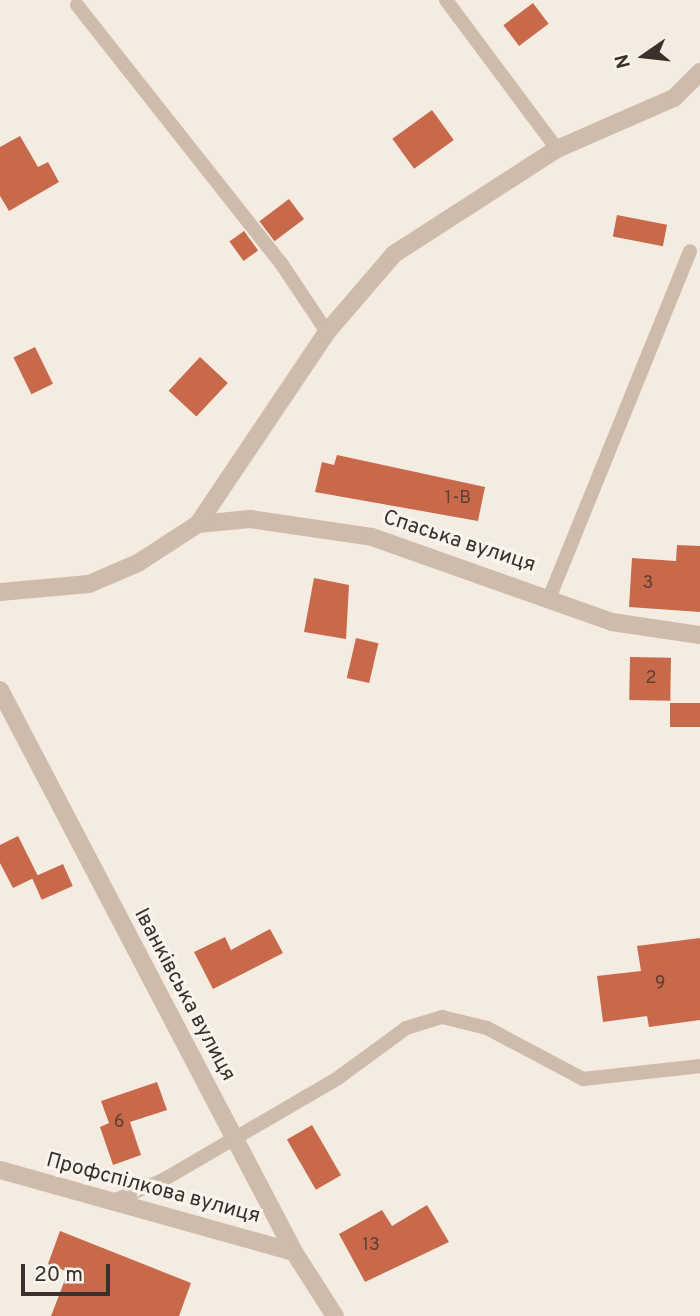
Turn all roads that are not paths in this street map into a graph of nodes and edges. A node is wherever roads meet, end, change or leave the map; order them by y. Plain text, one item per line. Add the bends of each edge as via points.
1 (446, 0) edge
2 (77, 5) dead end
3 (700, 72) edge
4 (557, 149) junction
5 (690, 251) dead end
6 (327, 332) junction
7 (198, 524) junction
8 (0, 592) edge
9 (550, 596) junction
10 (700, 635) edge
11 (0, 690) edge
12 (700, 1066) edge
13 (233, 1136) junction
14 (0, 1170) edge
15 (111, 1202) junction
16 (293, 1252) junction
17 (335, 1316) edge

1 - 4 lane
2 - 6 lane via 281,263
3 - 4 street via 674,98
4 - 6 street via 394,254
5 - 9 lane
6 - 7 street
7 - 8 street via 138,563 89,584
7 - 9 street, Спаська вулиця via 250,519 372,537
9 - 10 street, Спаська вулиця via 612,622
11 - 13 street, Іванківська вулиця
12 - 13 lane via 583,1079 487,1028 442,1017 406,1028 338,1078
13 - 15 lane via 163,1180
13 - 16 street, Іванківська вулиця
14 - 15 street, Профспілкова вулиця
15 - 16 street, Профспілкова вулиця
16 - 17 street, Іванківська вулиця

